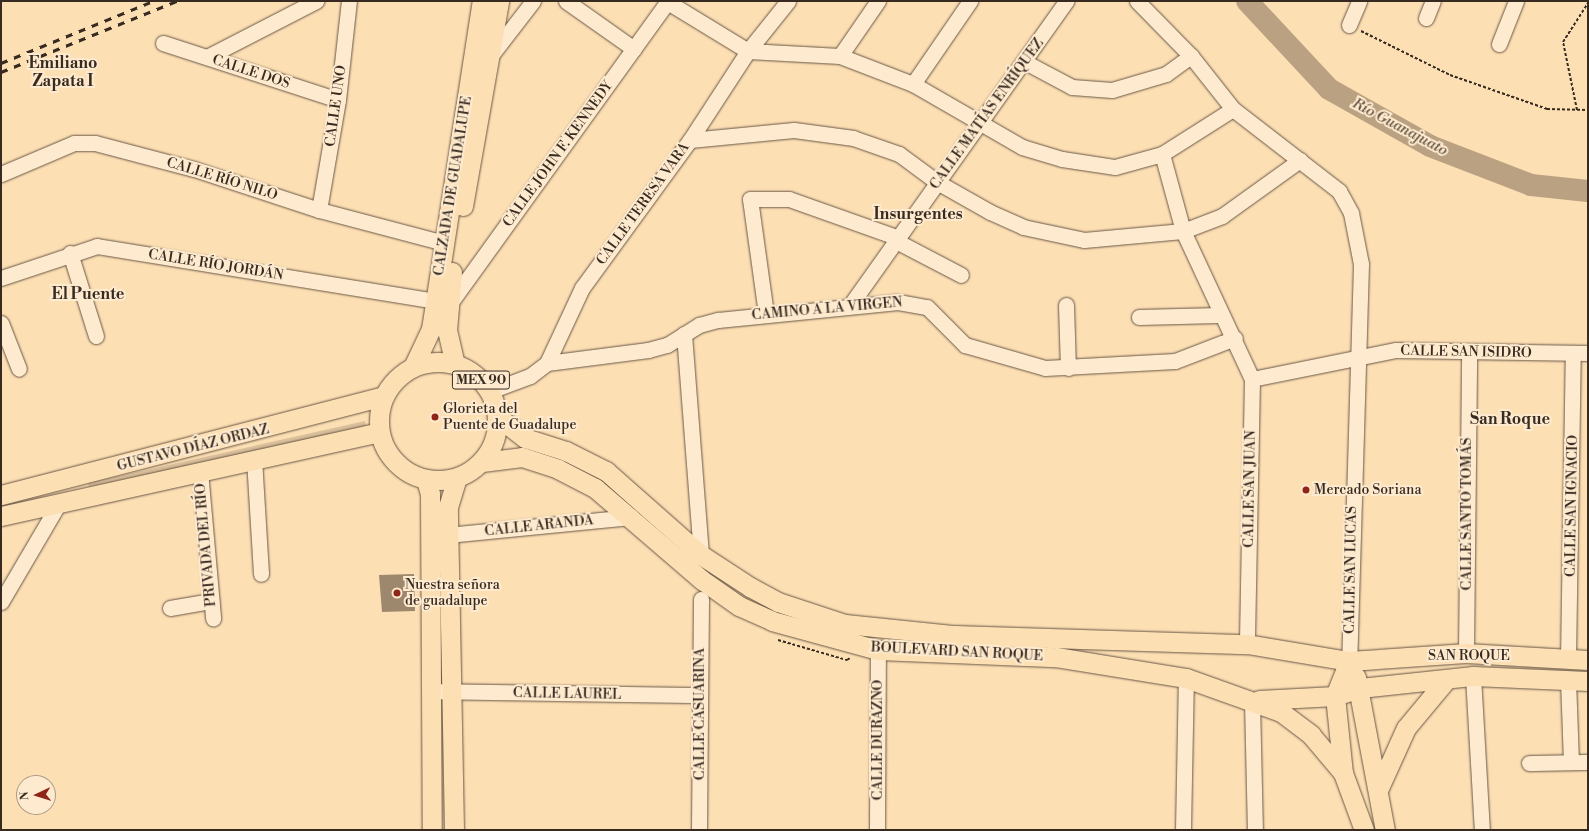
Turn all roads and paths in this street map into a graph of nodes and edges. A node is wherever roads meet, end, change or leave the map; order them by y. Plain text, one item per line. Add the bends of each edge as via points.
1 (316, 1) edge
2 (349, 1) edge
3 (482, 1) edge
4 (499, 1) edge
5 (534, 1) edge
6 (566, 1) edge
7 (667, 1) edge
8 (788, 1) edge
9 (878, 1) edge
10 (970, 1) edge
11 (1066, 1) edge
12 (1137, 1) edge
13 (1358, 1) edge
14 (1433, 1) edge
15 (1516, 1) edge
16 (1588, 3) edge
17 (1426, 18) dead end
18 (1349, 25) joint
19 (163, 43) dead end
20 (1499, 44) dead end
21 (634, 49) junction
22 (748, 51) junction
23 (491, 55) junction
24 (840, 56) junction
25 (1191, 56) junction
26 (207, 58) junction
27 (1025, 62) junction
28 (470, 78) junction
29 (913, 84) junction
30 (338, 100) junction
31 (1233, 109) junction
32 (1577, 110) junction
33 (1588, 110) edge
34 (981, 124) junction
35 (690, 140) junction
36 (1162, 154) junction
37 (1300, 160) junction
38 (1, 174) edge
39 (937, 182) junction
40 (319, 210) junction
41 (1183, 231) junction
42 (899, 240) junction
43 (445, 243) junction
44 (70, 253) junction
45 (961, 275) dead end
46 (1, 278) edge
47 (442, 303) junction
48 (851, 304) junction
49 (1066, 305) dead end
50 (766, 314) junction
51 (1219, 315) junction
52 (1139, 318) dead end
53 (1, 323) edge
54 (684, 334) junction
55 (96, 336) dead end
56 (1235, 338) junction
57 (1469, 351) junction
58 (1573, 353) junction
59 (1588, 353) edge
60 (1356, 360) junction
61 (547, 363) junction
62 (455, 364) junction
63 (413, 367) junction
64 (1068, 368) junction
65 (19, 369) dead end
66 (1252, 379) junction
67 (490, 391) junction
68 (384, 396) junction
69 (498, 417) junction
70 (380, 432) junction
71 (254, 459) junction
72 (482, 462) junction
73 (200, 472) junction
74 (457, 478) junction
75 (426, 480) junction
76 (1, 495) edge
77 (58, 506) junction
78 (1, 516) edge
79 (631, 517) junction
80 (447, 535) junction
81 (701, 555) junction
82 (261, 574) dead end
83 (701, 599) dead end
84 (211, 601) junction
85 (1, 602) edge
86 (170, 608) dead end
87 (213, 618) dead end
88 (1247, 644) junction
89 (878, 650) junction
90 (1466, 653) junction
91 (1568, 659) junction
92 (1588, 660) edge
93 (1349, 661) junction
94 (1474, 676) junction
95 (1186, 678) junction
96 (1568, 680) junction
97 (1445, 681) junction
98 (1588, 681) edge
99 (1360, 688) junction
100 (442, 692) junction
101 (700, 695) junction
102 (1335, 696) junction
103 (1252, 701) junction
104 (1571, 762) junction
105 (1588, 762) edge
106 (1529, 763) dead end
107 (1343, 772) junction
108 (1377, 793) junction
109 (432, 830) edge
110 (454, 830) edge
111 (699, 830) edge
112 (877, 830) edge
113 (1183, 830) edge
114 (1255, 830) edge
115 (1364, 830) edge
116 (1385, 830) edge
117 (1482, 830) edge

1 - 26 street
2 - 30 street, CALLE UNO
3 - 28 main road, CALZADA DE GUADALUPE / MEX 90
4 - 23 main road, CALZADA DE GUADALUPE / MEX 90
5 - 23 street
6 - 21 street
7 - 21 street, CALLE JOHN F. KENNEDY
7 - 22 street
8 - 22 street, CALLE TERESA VARA
9 - 24 street
10 - 29 street
11 - 27 street, CALLE MATÍAS ENRÍQUEZ
12 - 25 street, CALLE SAN LUCAS
13 - 18 street
14 - 17 street
15 - 20 street
16 - 32 path via 1564,42
18 - 32 path via 1450,75 1547,109
19 - 26 street, CALLE DOS
21 - 47 street, CALLE JOHN F. KENNEDY
22 - 24 street
22 - 35 street, CALLE TERESA VARA
23 - 28 street
23 - 47 main road, CALZADA DE GUADALUPE / MEX 90
24 - 29 street
25 - 27 street via 1166,74 1112,90 1072,86
25 - 31 street, CALLE SAN LUCAS
26 - 30 street, CALLE DOS
27 - 34 street, CALLE MATÍAS ENRÍQUEZ
28 - 43 main road, CALZADA DE GUADALUPE / MEX 90
29 - 34 street
30 - 40 street, CALLE UNO
31 - 36 street
31 - 37 street, CALLE SAN LUCAS
32 - 33 path
34 - 36 street via 1022,147 1062,159 1115,167
34 - 39 street, CALLE MATÍAS ENRÍQUEZ
35 - 39 street via 794,130 825,132 880,145
35 - 61 street, CALLE TERESA VARA via 582,288
36 - 41 street, CALLE SAN JUAN
37 - 41 street via 1222,216
37 - 60 street, CALLE SAN LUCAS via 1339,191 1359,238 1361,264
38 - 40 street, CALLE RÍO NILO via 84,142 194,169
39 - 41 street via 990,212 1054,235 1084,240
39 - 42 street, CALLE MATÍAS ENRÍQUEZ
40 - 43 street, CALLE RÍO NILO
41 - 51 street, CALLE SAN JUAN
42 - 45 street
42 - 48 street, CALLE MATÍAS ENRÍQUEZ
42 - 50 street via 789,199 750,199
43 - 47 main road, CALZADA DE GUADALUPE / MEX 90
44 - 46 street, CALLE RÍO JORDÁN
44 - 47 street, CALLE RÍO JORDÁN via 109,247
44 - 55 street
47 - 62 main road, CALZADA DE GUADALUPE / MEX 90
47 - 63 main road, CALZADA DE GUADALUPE / MEX 90
48 - 50 street, CAMINO A LA VIRGEN
48 - 64 street, CAMINO A LA VIRGEN via 919,303 965,345 1022,363
49 - 64 street
50 - 54 street, CAMINO A LA VIRGEN via 699,325
51 - 52 street
51 - 56 street, CALLE SAN JUAN
53 - 65 street
54 - 61 street, CAMINO A LA VIRGEN via 666,345 648,350
54 - 81 street
56 - 64 street, CAMINO A LA VIRGEN via 1175,361
56 - 66 street, CALLE SAN JUAN
57 - 58 street, CALLE SAN ISIDRO
57 - 60 street, CALLE SAN ISIDRO via 1396,350
57 - 90 street, CALLE SANTO TOMÁS
58 - 59 street, CALLE SAN ISIDRO
58 - 91 street, CALLE SAN IGNACIO
60 - 66 street, CALLE SAN ISIDRO
60 - 93 street, CALLE SAN LUCAS
61 - 67 street, CALLE TERESA VARA via 530,376
62 - 63 main road, MEX 90 via 433,362
62 - 67 main road, MEX 90 via 481,379
63 - 68 main road, MEX 90 via 396,379
66 - 88 street, CALLE SAN JUAN
67 - 69 main road, MEX 90
68 - 70 main road, MEX 90
68 - 76 main road, GUSTAVO DÍAZ ORDAZ
69 - 72 main road, MEX 90 via 497,433
69 - 81 main road, BOULEVARD SAN ROQUE via 525,438 566,451 606,471
70 - 71 main road, GUSTAVO DÍAZ ORDAZ
70 - 75 main road via 395,463
71 - 73 main road, GUSTAVO DÍAZ ORDAZ
71 - 82 street
72 - 74 main road
72 - 79 main road, BOULEVARD SAN ROQUE via 522,457 558,469 595,488
73 - 77 main road, GUSTAVO DÍAZ ORDAZ
73 - 84 street, PRIVADA DEL RÍO
74 - 75 main road
74 - 80 main road via 450,495
75 - 100 main road via 430,494
77 - 78 main road, GUSTAVO DÍAZ ORDAZ
77 - 85 street
79 - 80 street, CALLE ARANDA
79 - 89 main road, BOULEVARD SAN ROQUE via 702,580 739,606 801,631
80 - 100 main road
81 - 88 main road, BOULEVARD SAN ROQUE via 778,602 845,624 954,635
83 - 101 street, CALLE CASUARINA
84 - 86 street
84 - 87 street, PRIVADA DEL RÍO
88 - 93 main road, BOULEVARD SAN ROQUE
89 - 95 main road, BOULEVARD SAN ROQUE via 1056,657
89 - 112 street, CALLE DURAZNO
90 - 91 main road, SAN ROQUE
90 - 93 main road, SAN ROQUE
91 - 92 main road, SAN ROQUE
93 - 99 main road
93 - 102 main road
94 - 96 main road, SAN ROQUE
94 - 97 main road, SAN ROQUE
94 - 117 street
95 - 103 main road, BOULEVARD SAN ROQUE
95 - 113 street
96 - 98 main road, SAN ROQUE
96 - 104 street
97 - 99 main road, SAN ROQUE
97 - 108 main road via 1406,728 1394,749
99 - 102 main road, BOULEVARD SAN ROQUE
99 - 108 main road
100 - 101 street, CALLE LAUREL
100 - 109 main road
100 - 110 main road
101 - 111 street, CALLE CASUARINA
102 - 103 main road, BOULEVARD SAN ROQUE
102 - 107 main road
103 - 107 main road via 1281,712 1311,734
103 - 114 street
104 - 105 street
104 - 106 street
107 - 115 main road
108 - 116 main road

